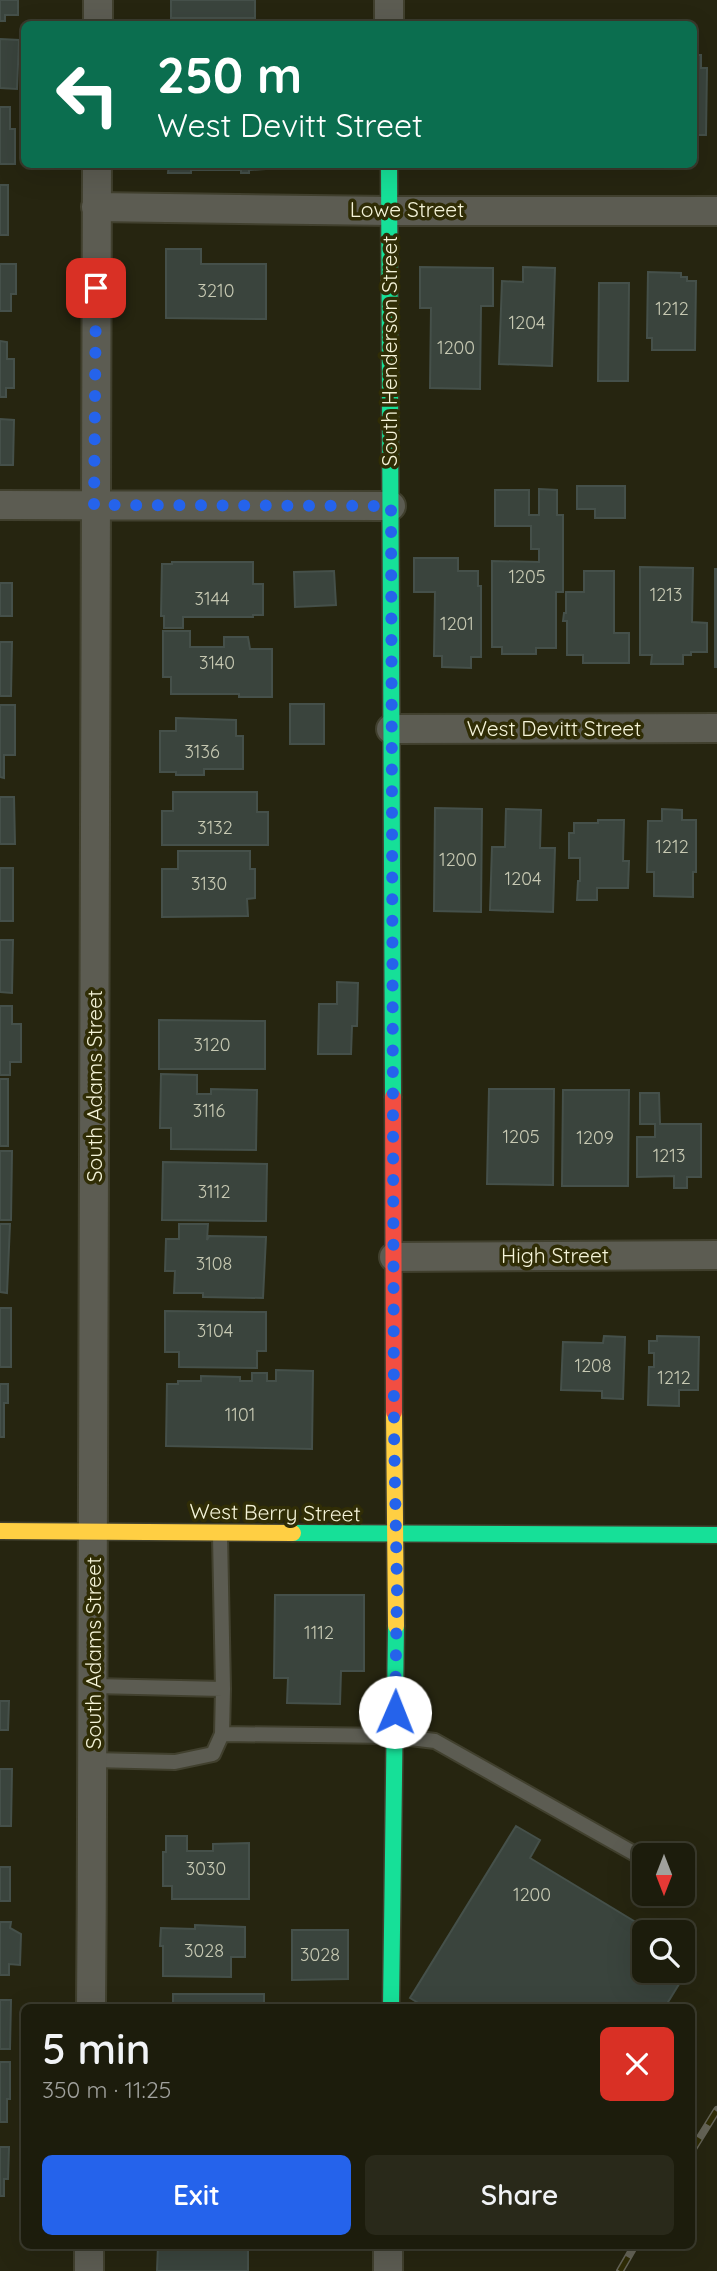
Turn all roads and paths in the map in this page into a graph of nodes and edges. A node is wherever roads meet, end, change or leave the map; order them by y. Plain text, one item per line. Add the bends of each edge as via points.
1 (98, 0) edge
2 (389, 0) edge
3 (98, 21) edge
4 (389, 21) edge
5 (97, 168) edge
6 (389, 168) edge
7 (96, 207) junction
8 (389, 211) junction
9 (717, 211) edge
10 (94, 505) junction
11 (0, 506) edge
12 (391, 506) junction
13 (391, 729) junction
14 (717, 729) edge
15 (717, 1255) edge
16 (394, 1257) junction
17 (0, 1531) edge
18 (95, 1532) junction
19 (220, 1533) junction
20 (395, 1535) junction
21 (717, 1535) edge
22 (94, 1686) junction
23 (223, 1689) junction
24 (222, 1734) junction
25 (394, 1736) junction
26 (93, 1760) junction
27 (632, 1852) edge
28 (91, 2004) edge
29 (391, 2004) edge
30 (89, 2249) edge
31 (388, 2249) edge
32 (89, 2271) edge
33 (388, 2271) edge

1 - 3 street
2 - 4 street
5 - 7 street, South Adams Street
6 - 8 street, South Henderson Street
7 - 8 street, Lowe Street
7 - 10 street, South Adams Street
8 - 9 street, Lowe Street
8 - 12 street, South Henderson Street
10 - 11 street
10 - 12 street
10 - 18 street, South Adams Street
12 - 13 street, South Henderson Street
13 - 14 street, West Devitt Street
13 - 16 street, South Henderson Street
15 - 16 street, High Street
16 - 20 street, South Henderson Street
17 - 18 street, West Berry Street
18 - 19 street, West Berry Street
18 - 22 street, South Adams Street
19 - 20 street, West Berry Street
19 - 23 lane
20 - 21 street, West Berry Street
20 - 25 street, South Henderson Street
22 - 23 lane
22 - 26 street, South Adams Street
23 - 24 lane
24 - 25 lane
24 - 26 lane via 213,1754 175,1762
25 - 27 lane via 435,1741
25 - 29 street, South Henderson Street
26 - 28 street, South Adams Street
30 - 32 street
31 - 33 street

